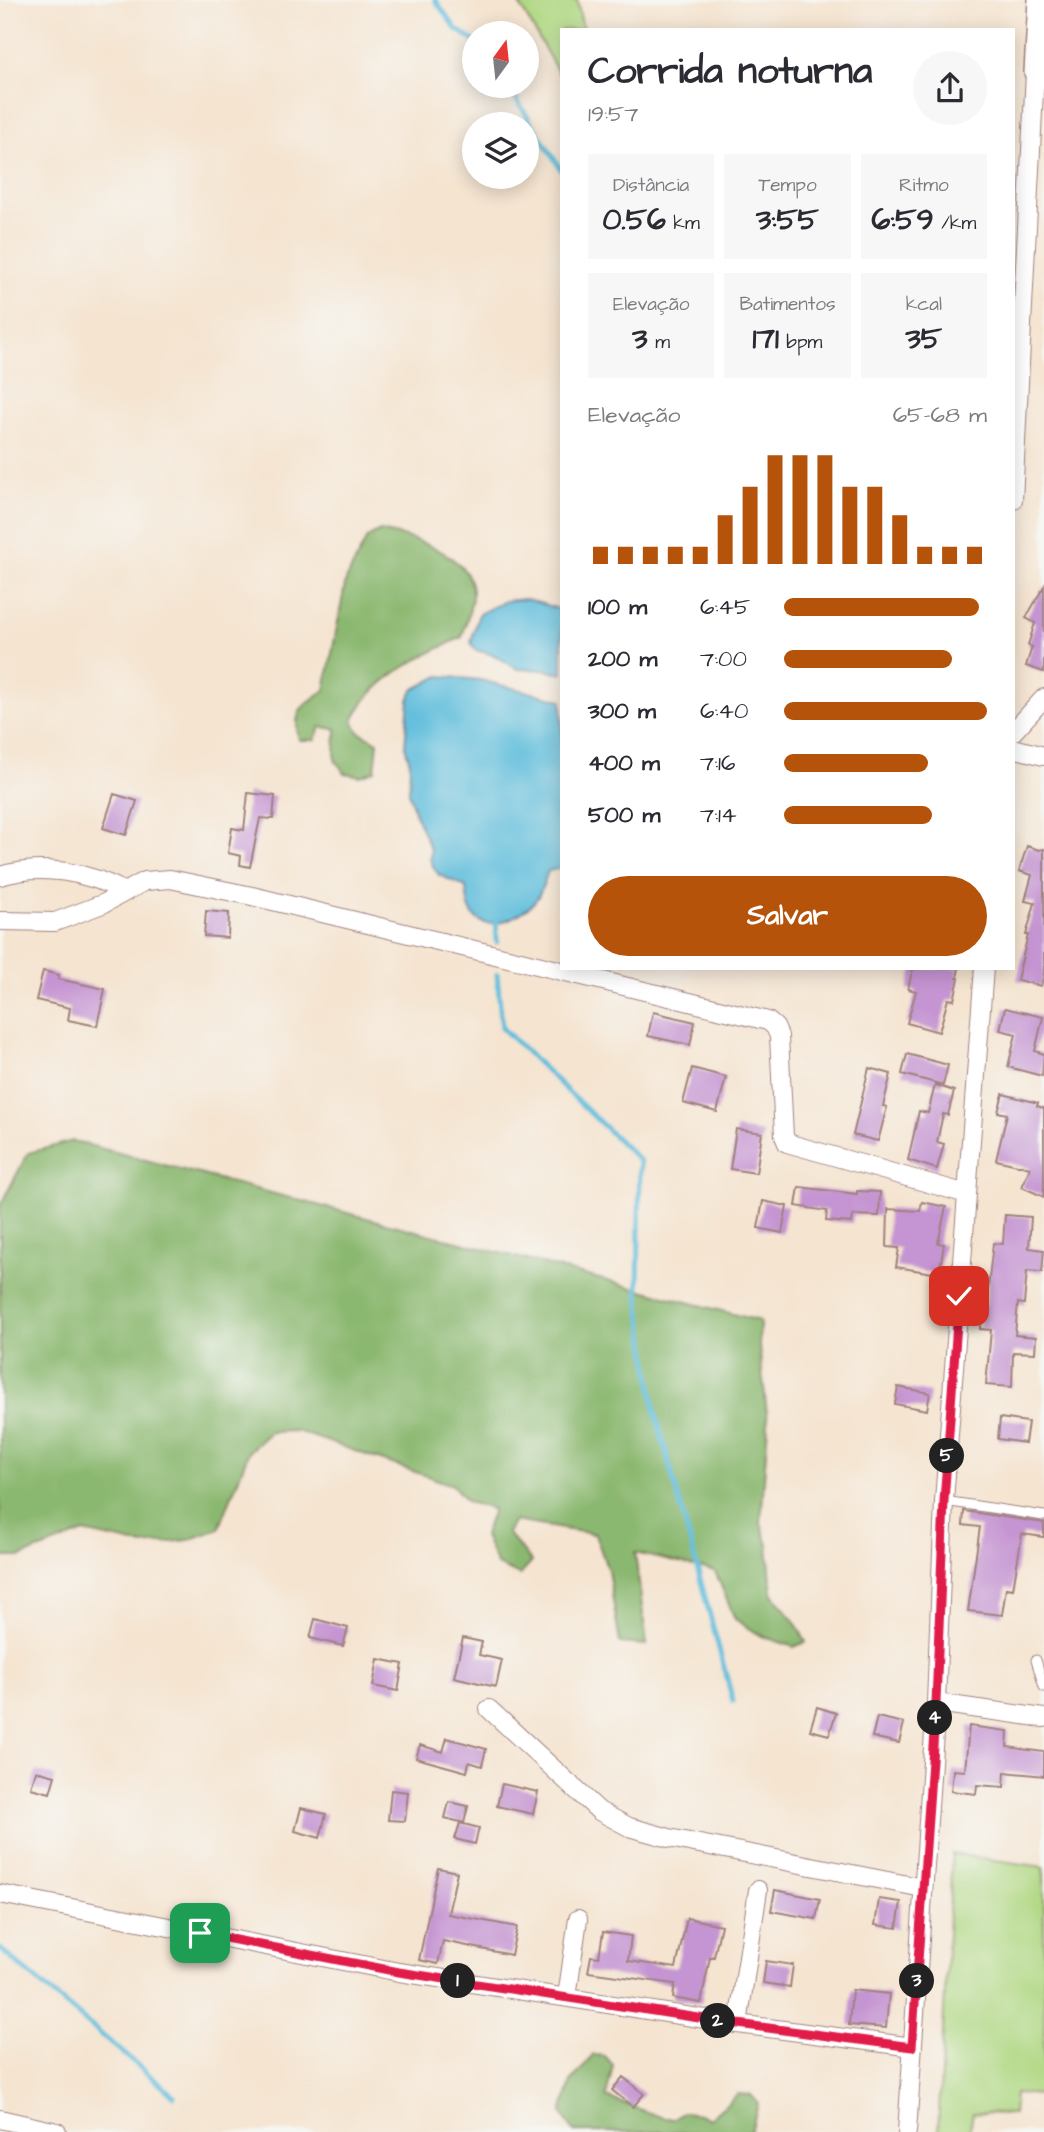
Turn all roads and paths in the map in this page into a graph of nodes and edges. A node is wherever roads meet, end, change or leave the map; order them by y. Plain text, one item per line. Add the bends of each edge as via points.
1 (1039, 0) edge
2 (1040, 75) edge
3 (1015, 469) edge
4 (1044, 698) edge
5 (1015, 730) edge
6 (1015, 749) edge
7 (1044, 756) edge
8 (0, 876) edge
9 (125, 892) junction
10 (0, 921) edge
11 (984, 970) edge
12 (967, 1194) junction
13 (944, 1501) junction
14 (1044, 1516) edge
15 (1036, 1660) dead end
16 (1044, 1687) edge
17 (936, 1703) junction
18 (489, 1709) dead end
19 (1044, 1718) edge
20 (923, 1888) junction
21 (758, 1890) dead end
22 (0, 1894) edge
23 (578, 1919) dead end
24 (567, 1997) junction
25 (738, 2024) junction
26 (912, 2047) junction
27 (0, 2119) edge
28 (57, 2132) edge
29 (907, 2132) edge

1 - 2 street
2 - 3 street
4 - 5 street
6 - 7 street
8 - 9 street via 20,870 59,871 104,881
9 - 10 street via 55,922
9 - 12 street via 145,881 170,878 768,1021 779,1036 787,1143
11 - 12 street
12 - 13 street
13 - 14 lane
13 - 17 street
15 - 16 lane
17 - 19 street
17 - 20 street
18 - 20 street via 600,1811 629,1827 669,1839
20 - 26 street
21 - 25 street
22 - 24 street via 399,1972
23 - 24 street
24 - 25 street
25 - 26 street
26 - 29 street
27 - 28 street

